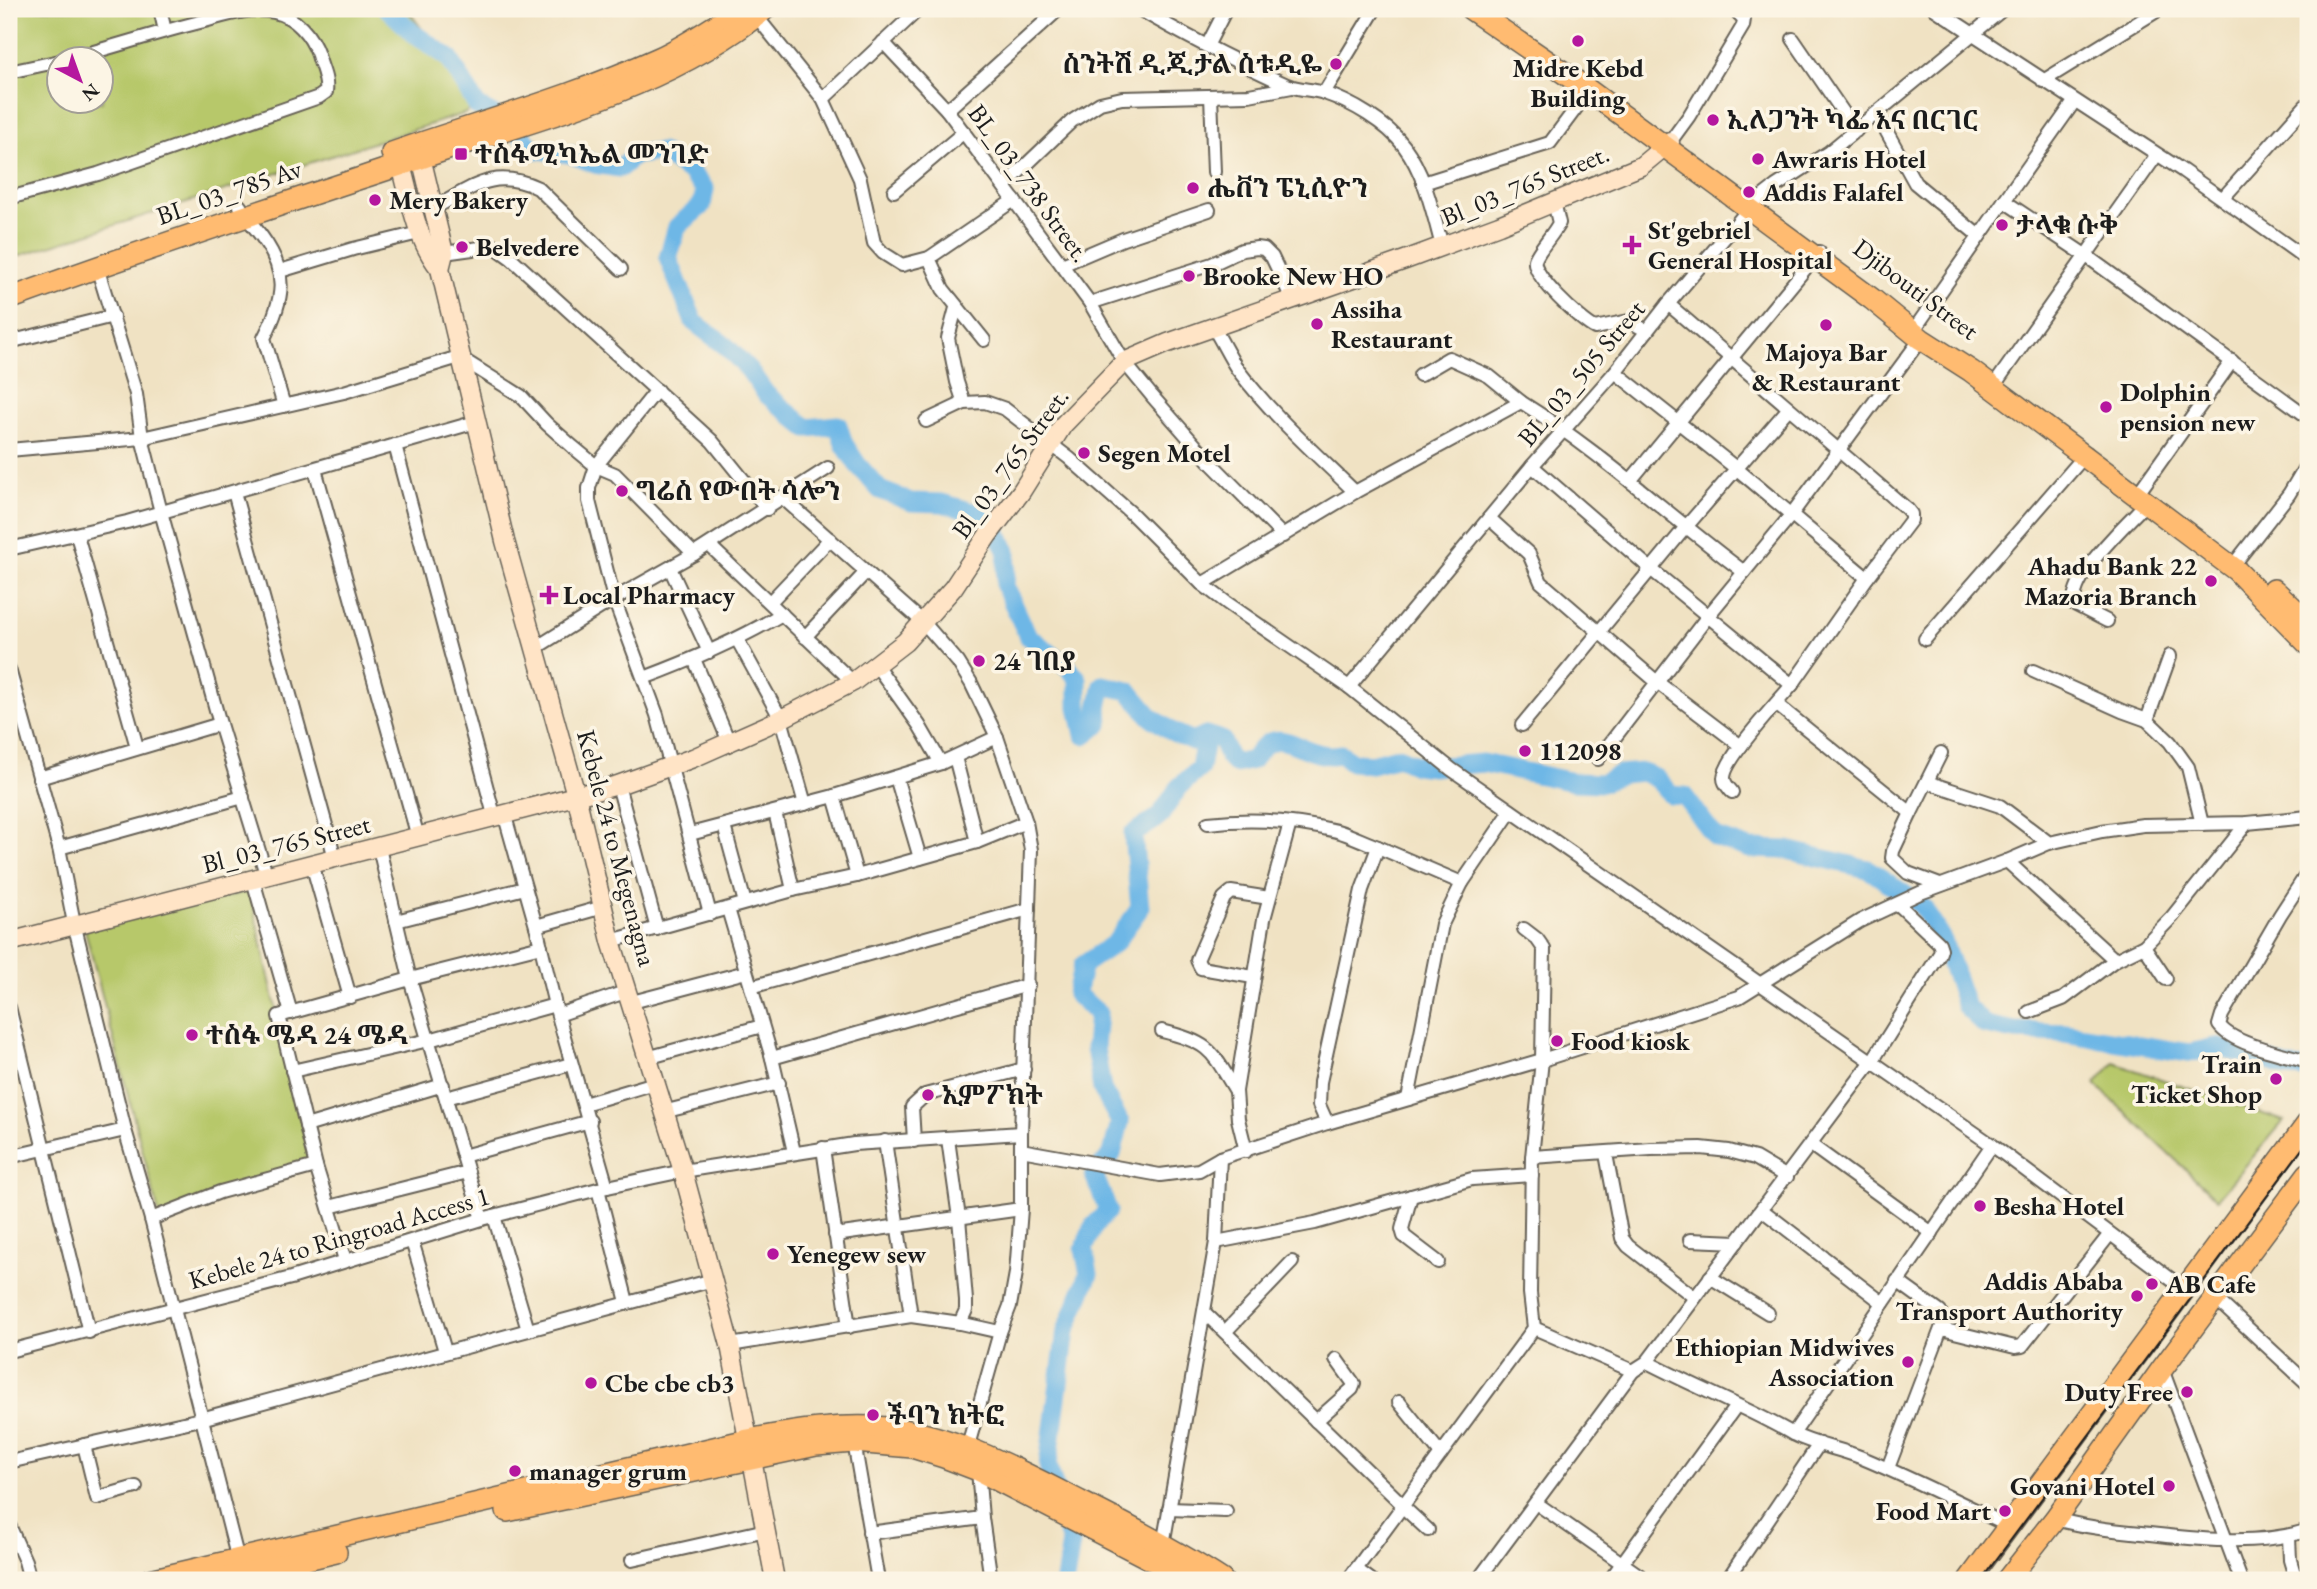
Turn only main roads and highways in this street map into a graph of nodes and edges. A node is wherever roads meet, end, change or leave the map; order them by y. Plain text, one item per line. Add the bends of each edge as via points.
1 (1471, 9) edge
2 (1483, 9) edge
3 (753, 11) edge
4 (1591, 88) junction
5 (467, 135) junction
6 (243, 211) junction
7 (9, 286) edge
8 (9, 299) edge
9 (1922, 331) junction
10 (2085, 455) junction
11 (2145, 498) junction
12 (2308, 622) edge
13 (2308, 644) edge
14 (2308, 1108) edge
15 (2308, 1115) edge
16 (2308, 1123) edge
17 (2308, 1174) edge
18 (751, 1449) junction
19 (1076, 1510) junction
20 (240, 1572) edge
21 (2017, 1576) edge
22 (150, 1580) edge
23 (218, 1580) edge
24 (1191, 1580) edge
25 (1222, 1580) edge
26 (1969, 1580) edge

1 - 4 main road, Djibouti Street
2 - 4 main road, Djibouti Street
3 - 5 main road via 514,121
4 - 9 main road, Djibouti Street
5 - 6 main road, BL_03_785 Av
5 - 6 main road, BL_03_785 Av via 401,165
6 - 7 main road, BL_03_785 Av via 175,226
6 - 8 main road, BL_03_785 Av
9 - 10 main road, Djibouti Street
9 - 10 main road, Djibouti Street
10 - 11 main road, Djibouti Street
11 - 12 main road, Djibouti Street via 2235,564 2258,575
11 - 13 main road, Djibouti Street via 2236,570
14 - 15 main road
16 - 26 main road
17 - 21 main road via 2162,1369
18 - 19 main road via 854,1442 912,1447 978,1470 1036,1499
18 - 19 main road via 788,1432 851,1426 889,1428 967,1449 1031,1477
18 - 20 main road
19 - 24 main road via 1105,1536
19 - 25 main road via 1101,1512
20 - 22 main road
20 - 23 main road

